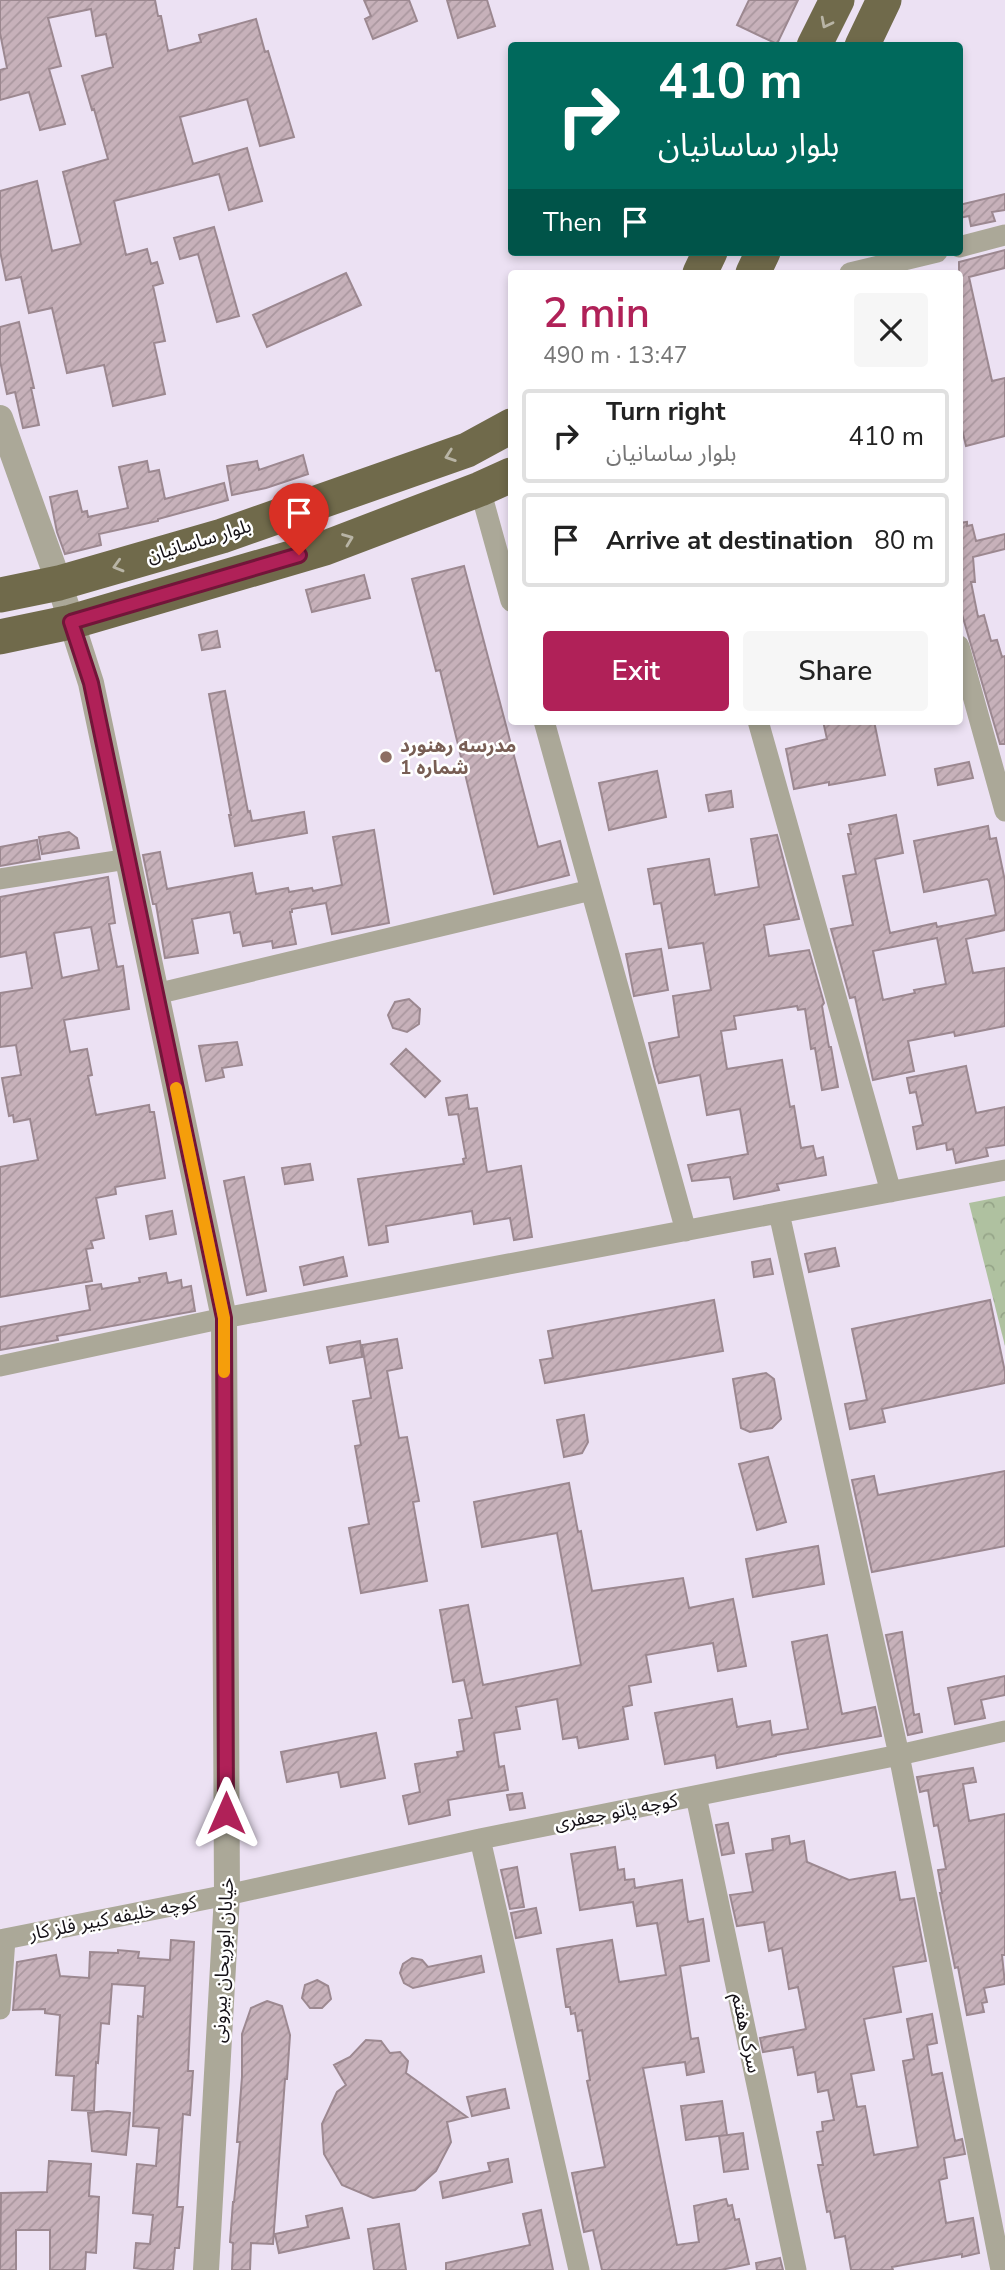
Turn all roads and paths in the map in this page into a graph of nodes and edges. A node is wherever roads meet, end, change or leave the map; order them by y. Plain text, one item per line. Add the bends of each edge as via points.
1 (837, 0) edge
2 (884, 0) edge
3 (816, 42) edge
4 (864, 42) edge
5 (1005, 235) edge
6 (963, 246) edge
7 (921, 256) edge
8 (865, 270) edge
9 (0, 418) edge
10 (508, 428) edge
11 (508, 476) edge
12 (480, 489) junction
13 (59, 583) junction
14 (508, 590) edge
15 (0, 595) edge
16 (71, 622) junction
17 (0, 637) edge
18 (963, 660) edge
19 (545, 725) edge
20 (759, 725) edge
21 (1005, 811) edge
22 (128, 859) junction
23 (0, 879) edge
24 (591, 890) junction
25 (156, 993) junction
26 (1005, 1170) edge
27 (891, 1192) junction
28 (779, 1213) junction
29 (686, 1231) junction
30 (224, 1318) junction
31 (0, 1366) edge
32 (1005, 1731) edge
33 (899, 1755) junction
34 (696, 1796) junction
35 (480, 1839) junction
36 (227, 1895) junction
37 (2, 1940) edge
38 (0, 2009) edge
39 (206, 2270) edge
40 (579, 2270) edge
41 (796, 2270) edge
42 (1002, 2270) edge

1 -> 3 highway
2 - 4 highway
5 - 6 street
7 - 8 street
9 - 13 street, خیابان ابوریحان بیرونی
10 -> 13 highway, بلوار ساسانیان via 467,450 234,531
11 - 12 highway
12 - 14 street
16 -> 12 highway via 325,548
13 - 15 highway, بلوار ساسانیان
13 - 16 street, خیابان ابوریحان بیرونی
16 - 17 highway
16 - 22 street, خیابان ابوریحان بیرونی via 91,683
18 - 21 street
19 - 24 street
20 - 27 street
22 - 23 street
22 - 25 street, خیابان ابوریحان بیرونی
24 - 25 street
24 - 29 street
25 - 30 street, خیابان ابوریحان بیرونی
26 - 27 street
27 - 28 street
28 - 29 street
28 - 33 street
29 - 30 street
30 - 31 street
30 - 36 street, خیابان ابوریحان بیرونی
32 - 33 street, کوچه پاتو جعفری
33 - 34 street, کوچه پاتو جعفری
33 - 42 street
34 - 35 street, کوچه پاتو جعفری
34 - 41 street, سرک هفتم
35 - 36 street, کوچه پاتو جعفری
35 - 40 street
36 - 37 street, کوچه خلیفه کبیر فلز کار
36 - 39 street, خیابان ابوریحان بیرونی
37 - 38 street

